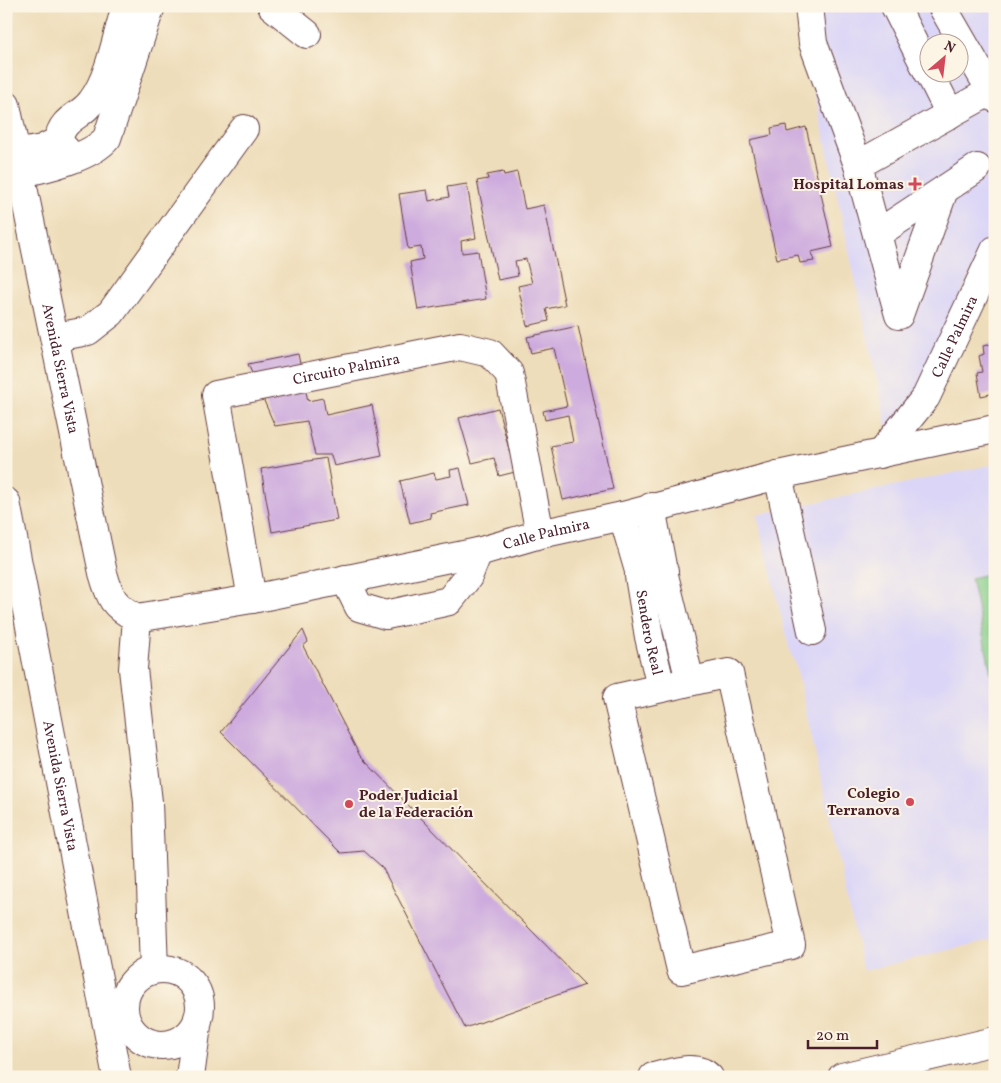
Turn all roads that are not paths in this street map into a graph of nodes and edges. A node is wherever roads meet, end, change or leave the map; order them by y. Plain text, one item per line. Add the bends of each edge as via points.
1 (126, 6) edge
2 (151, 6) edge
3 (272, 6) edge
4 (809, 6) edge
5 (895, 6) edge
6 (942, 6) edge
7 (307, 34) dead end
8 (918, 51) edge
9 (934, 82) edge
10 (993, 95) edge
11 (6, 105) edge
12 (950, 114) junction
13 (244, 129) dead end
14 (65, 149) junction
15 (18, 164) junction
16 (858, 165) junction
17 (977, 168) dead end
18 (944, 190) junction
19 (877, 234) junction
20 (995, 250) edge
21 (56, 338) junction
22 (926, 397) junction
23 (995, 429) edge
24 (943, 440) junction
25 (880, 454) junction
26 (778, 475) junction
27 (6, 502) edge
28 (651, 507) junction
29 (623, 516) junction
30 (540, 534) junction
31 (478, 552) junction
32 (651, 572) junction
33 (344, 579) junction
34 (252, 599) junction
35 (137, 618) junction
36 (812, 631) dead end
37 (690, 681) junction
38 (661, 687) junction
39 (154, 969) junction
40 (198, 1018) junction
41 (995, 1041) edge
42 (116, 1073) edge
43 (190, 1077) edge
44 (653, 1077) edge
45 (709, 1077) edge
46 (842, 1077) edge

1 - 14 street via 99,89 85,110 68,120 60,133
2 - 14 street via 107,138 94,151
3 - 7 street
4 - 16 street via 813,43
5 - 8 street
6 - 10 street
9 - 12 street
10 - 12 street
11 - 15 street, Avenida Sierra Vista
12 - 16 street
13 - 21 street via 111,313 88,330
14 - 15 street via 42,149
15 - 21 street, Avenida Sierra Vista
16 - 19 street
17 - 18 street
18 - 19 street
18 - 19 street via 899,315
20 - 22 street, Calle Palmira
21 - 35 street, Avenida Sierra Vista via 109,595 120,609
22 - 24 street, Calle Palmira
22 - 25 street, Calle Palmira
23 - 24 street
24 - 25 street
25 - 26 street, Calle Palmira
26 - 28 street, Calle Palmira
26 - 36 street
27 - 42 street, Avenida Sierra Vista
28 - 29 street, Calle Palmira
28 - 32 street, Sendero Real
29 - 30 street, Calle Palmira
29 - 32 street, Sendero Real
30 - 31 street, Calle Palmira
30 - 34 street, Circuito Palmira via 509,372 490,353 460,346 216,395
31 - 33 street, Calle Palmira
31 - 33 street via 468,577 449,601 386,615 359,607
32 - 37 street, Sendero Real
32 - 38 street, Sendero Real via 649,637
33 - 34 street, Calle Palmira
34 - 35 street, Calle Palmira
35 - 39 street via 133,669 148,802
37 - 38 street
37 - 38 street via 729,673 791,945 681,970 617,698
39 - 40 street via 167,968 189,979 200,1001
39 - 40 street via 138,976 126,991 124,1016 129,1028 150,1044 163,1045 187,1036
40 - 43 street
41 - 46 street
44 - 45 street via 688,1070

